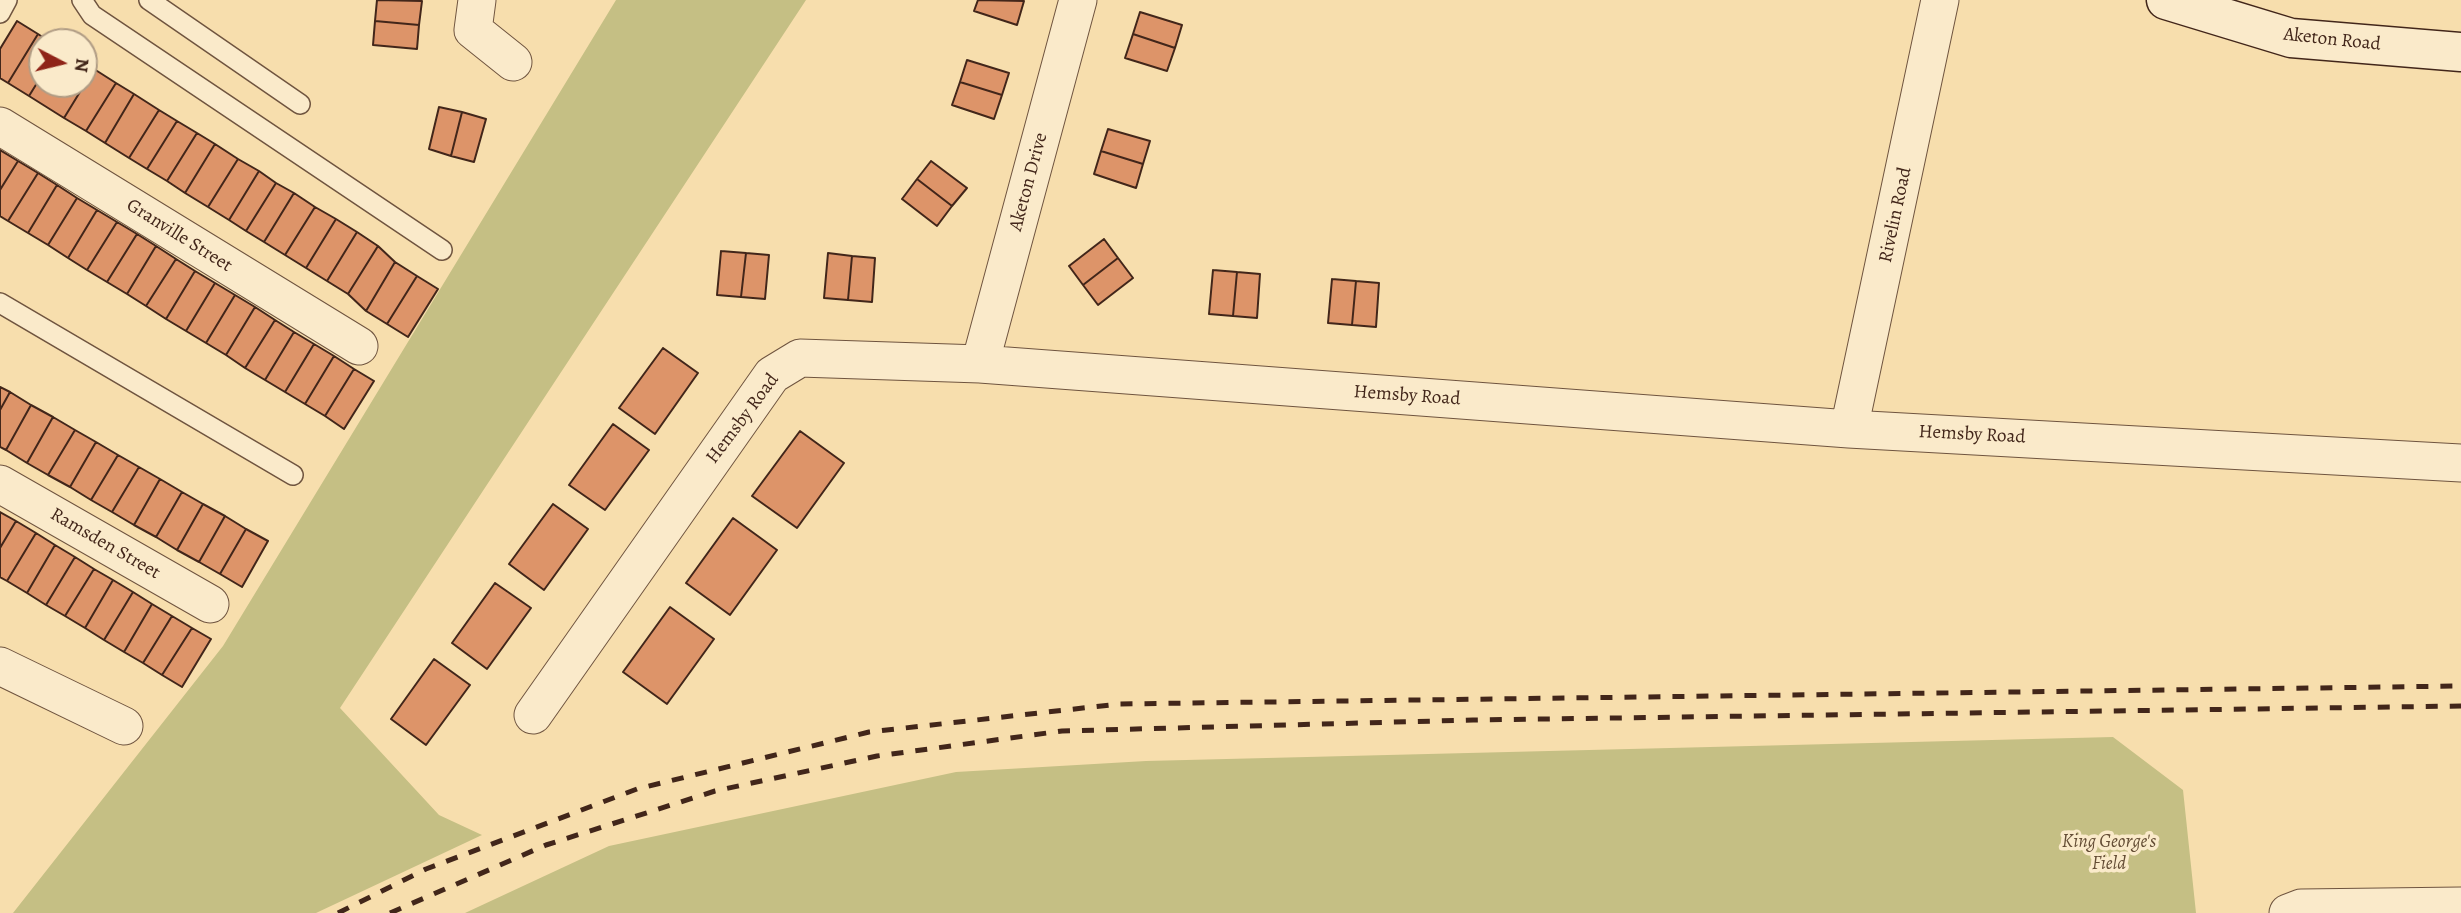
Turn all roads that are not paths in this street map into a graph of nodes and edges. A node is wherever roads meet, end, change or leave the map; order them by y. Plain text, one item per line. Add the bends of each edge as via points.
1 (7, 0) edge
2 (82, 0) edge
3 (149, 0) edge
4 (477, 0) edge
5 (1078, 0) edge
6 (1941, 0) edge
7 (2166, 0) edge
8 (0, 13) edge
9 (2461, 52) edge
10 (513, 62) dead end
11 (300, 104) dead end
12 (0, 126) edge
13 (442, 250) dead end
14 (0, 303) edge
15 (359, 346) dead end
16 (980, 364) junction
17 (1849, 429) junction
18 (2461, 463) edge
19 (293, 475) dead end
20 (0, 484) edge
21 (210, 604) dead end
22 (0, 666) edge
23 (533, 715) dead end
24 (124, 726) dead end
25 (2461, 906) edge
26 (2288, 913) edge

1 - 8 lane
2 - 13 lane via 92,15
3 - 11 lane
4 - 10 street via 473,30
5 - 16 street, Aketon Drive
6 - 17 street, Rivelin Road
7 - 9 main road, Aketon Road via 2291,38
12 - 15 street, Granville Street
14 - 19 lane
16 - 17 street, Hemsby Road
16 - 23 street, Hemsby Road via 800,358 772,374
17 - 18 street, Hemsby Road
20 - 21 street, Ramsden Street
22 - 24 street
25 - 26 street via 2301,908

